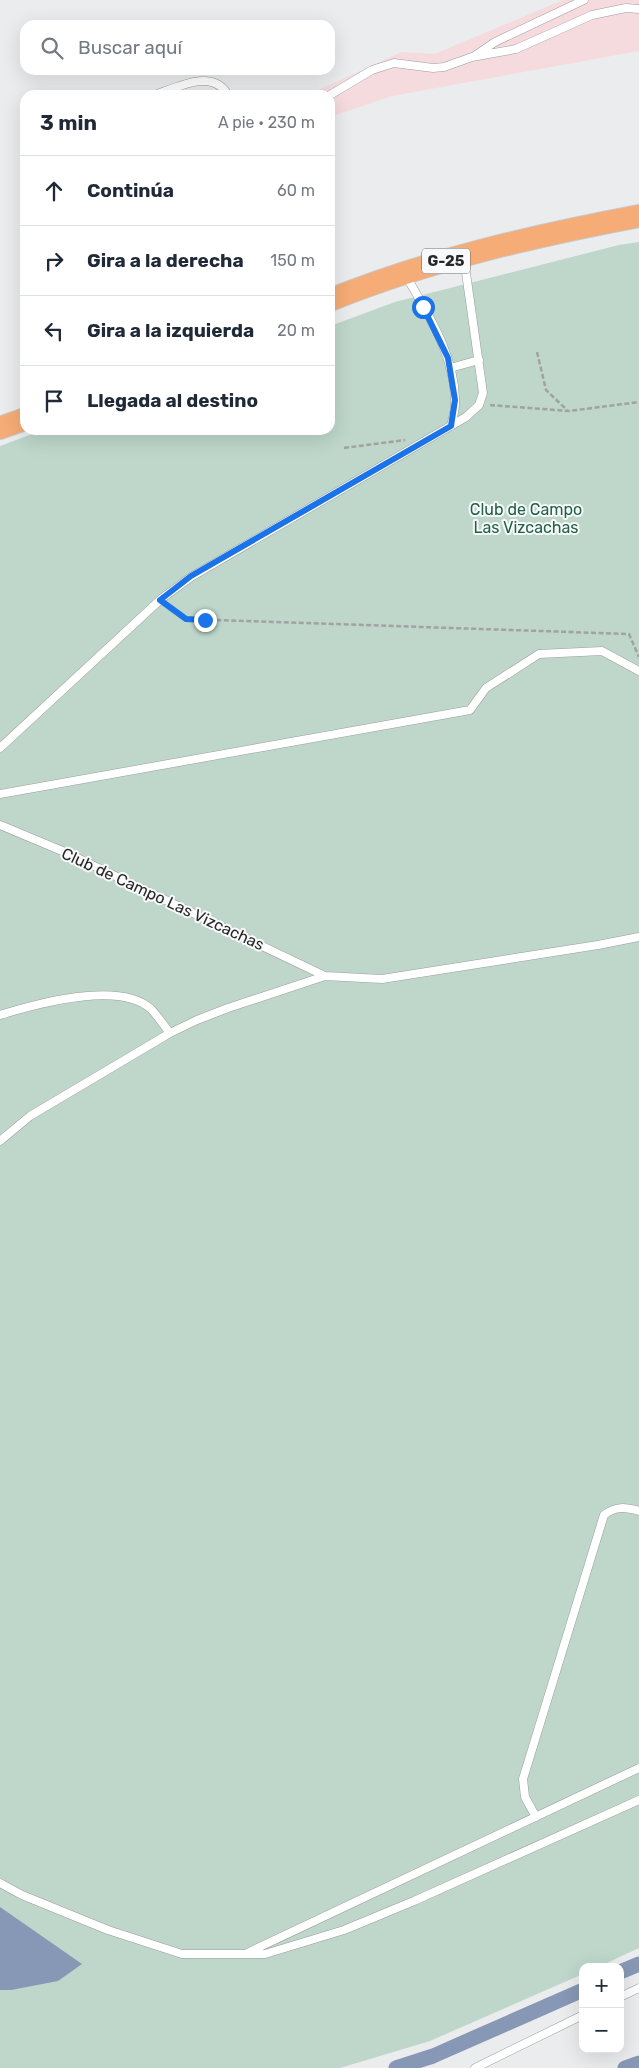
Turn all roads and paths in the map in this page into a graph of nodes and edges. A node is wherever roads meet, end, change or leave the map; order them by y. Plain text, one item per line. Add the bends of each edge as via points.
1 (584, 0) edge
2 (639, 9) edge
3 (472, 57) junction
4 (171, 90) edge
5 (225, 90) edge
6 (335, 92) edge
7 (639, 216) edge
8 (464, 256) junction
9 (404, 273) junction
10 (335, 298) edge
11 (537, 352) dead end
12 (479, 360) junction
13 (450, 368) junction
14 (639, 402) edge
15 (479, 405) junction
16 (569, 411) junction
17 (20, 421) edge
18 (451, 426) junction
19 (0, 428) edge
20 (433, 436) junction
21 (344, 448) dead end
22 (160, 600) junction
23 (639, 657) edge
24 (639, 671) edge
25 (0, 748) edge
26 (0, 794) edge
27 (0, 825) edge
28 (639, 937) edge
29 (325, 976) junction
30 (0, 1016) edge
31 (170, 1034) junction
32 (0, 1142) edge
33 (639, 1511) edge
34 (639, 1768) edge
35 (639, 1800) edge
36 (536, 1817) junction
37 (0, 1883) edge
38 (245, 1954) junction
39 (639, 1988) edge
40 (624, 1995) edge
41 (579, 2017) edge
42 (475, 2068) edge

1 - 3 lane via 495,42
2 - 3 lane via 626,8 592,15 516,49
3 - 6 lane via 433,68 394,63 372,70
4 - 5 lane via 202,80 216,83
7 - 8 main road, G-25 via 508,243
8 - 9 main road, G-25
8 - 12 lane
9 - 10 main road, G-25
9 - 13 lane via 433,324
11 - 16 path via 546,390
12 - 13 lane
12 - 15 lane via 483,393
13 - 18 lane via 455,400
14 - 16 path
15 - 16 path
15 - 18 lane
17 - 19 main road
18 - 20 lane
20 - 21 path
20 - 22 lane via 191,576
22 - 23 path via 186,619 629,634
22 - 25 lane
24 - 26 lane via 602,650 539,654 486,688 470,710
27 - 29 lane, Club de Campo Las Vizcachas via 67,853
28 - 29 lane via 382,979
29 - 31 lane via 228,1008
30 - 31 lane via 63,999 97,996 131,999 150,1008
31 - 32 lane via 30,1116
33 - 36 lane via 613,1508 604,1515 524,1779 525,1797
34 - 36 lane
35 - 38 lane via 344,1930 265,1954
36 - 38 lane
37 - 38 lane via 108,1930 182,1954
39 - 40 lane
41 - 42 lane

